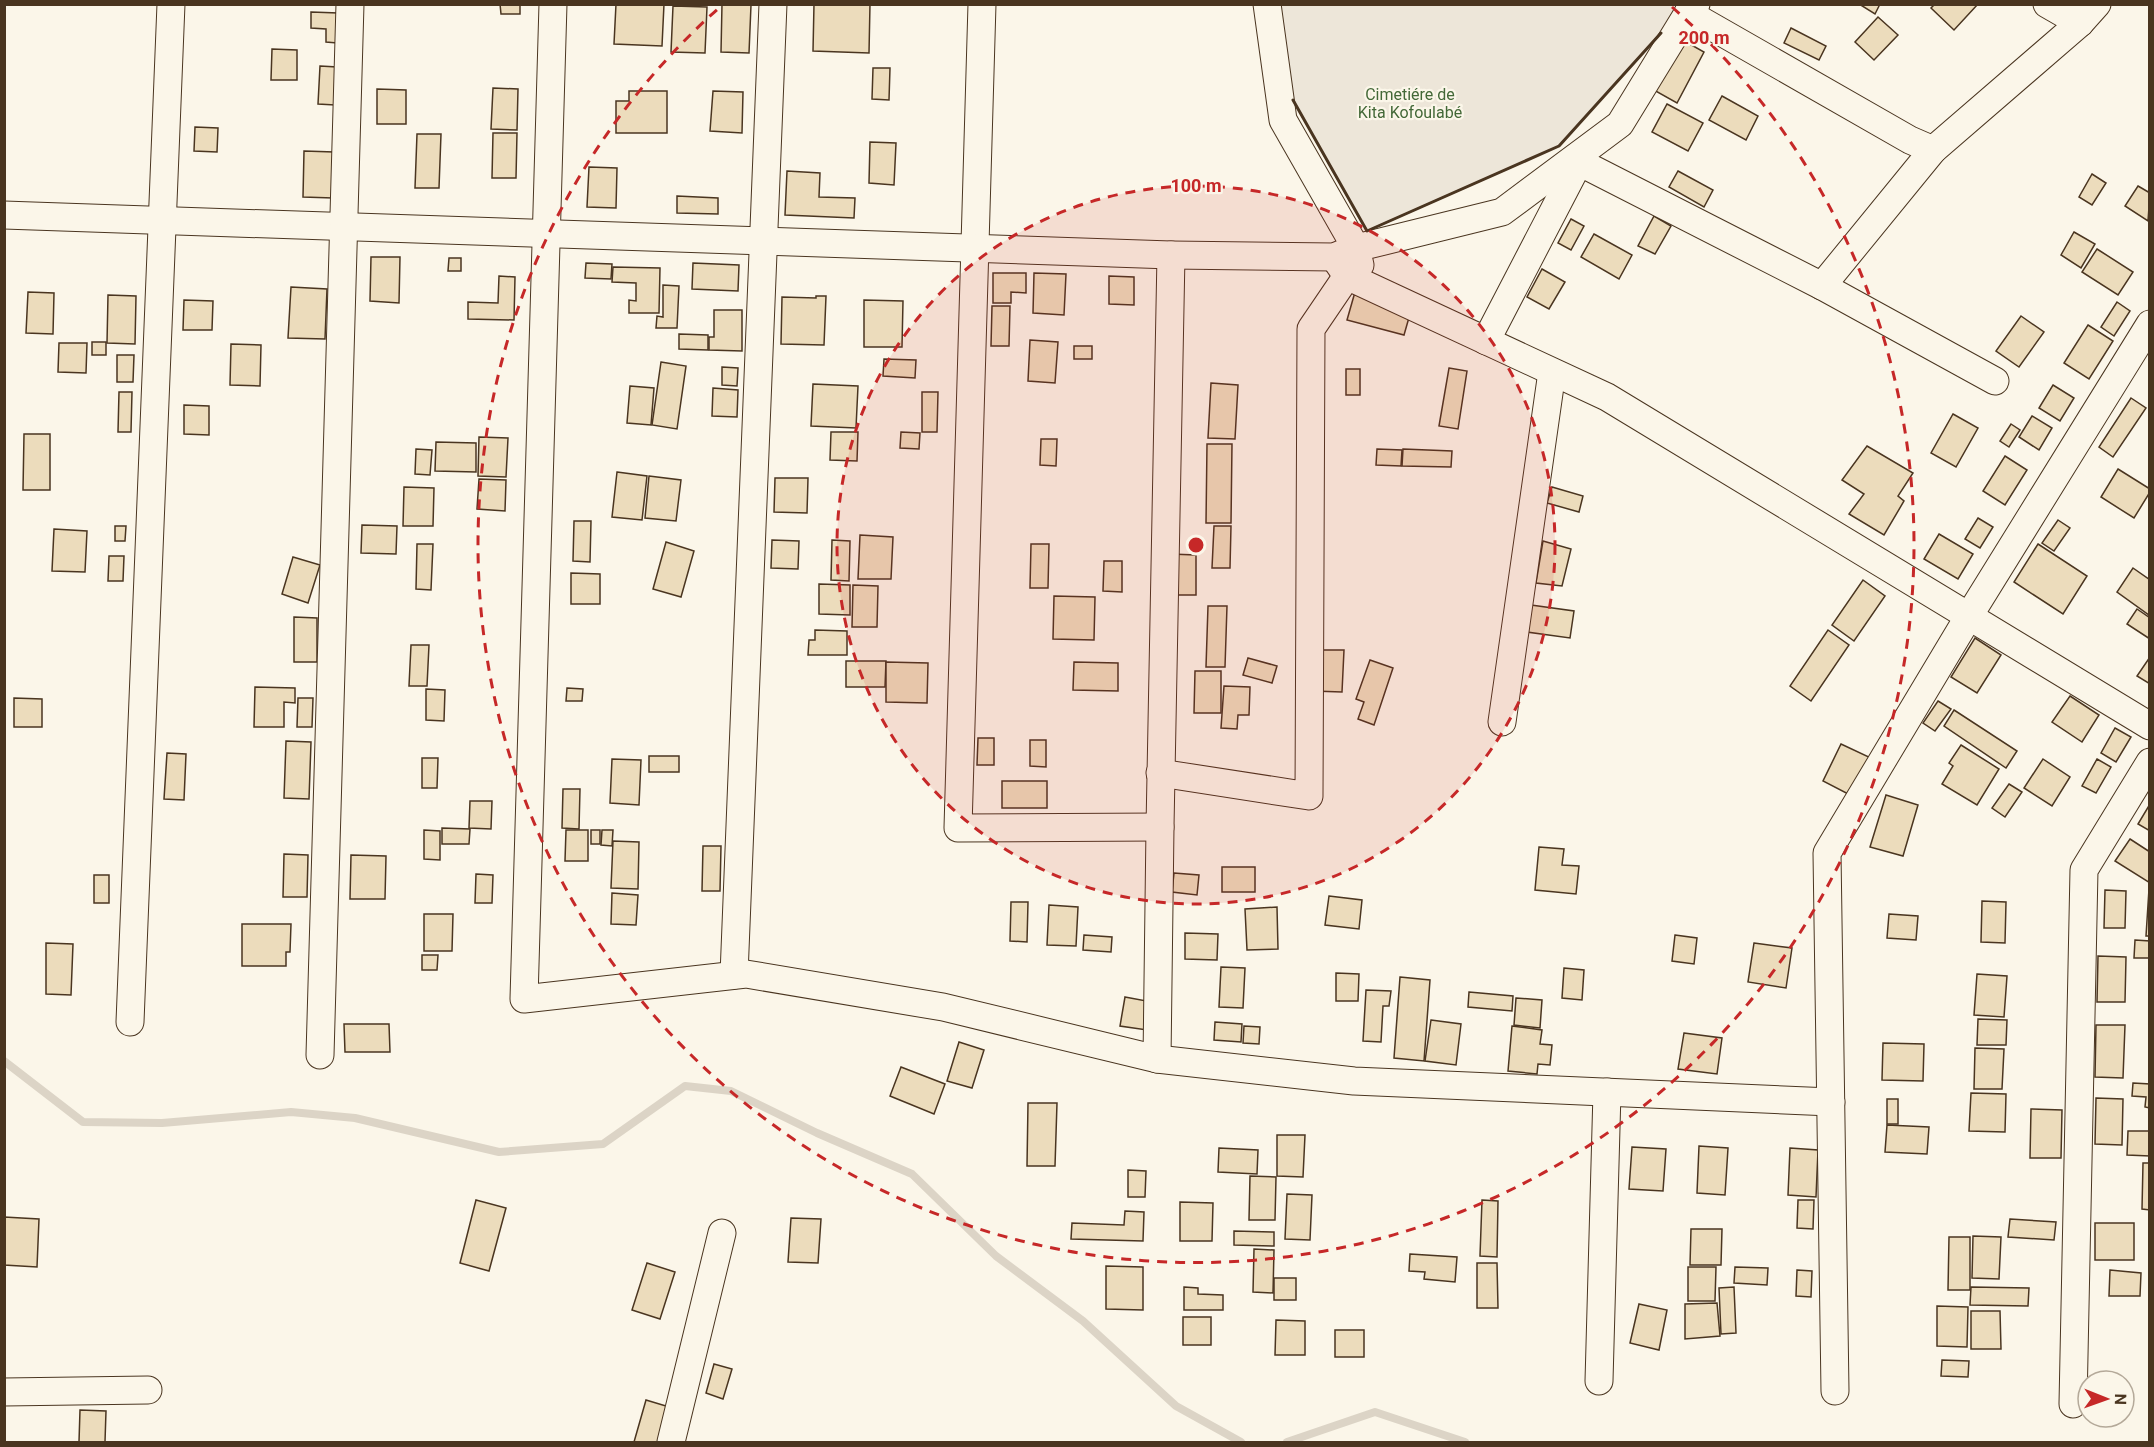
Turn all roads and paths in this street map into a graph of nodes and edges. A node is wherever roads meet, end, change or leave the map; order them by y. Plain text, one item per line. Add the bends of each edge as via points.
1 (171, 4) edge
2 (350, 4) edge
3 (553, 4) edge
4 (773, 4) edge
5 (982, 4) edge
6 (1267, 4) edge
7 (2046, 4) edge
8 (1692, 9) edge
9 (2089, 14) edge
10 (1620, 124) junction
11 (1933, 150) junction
12 (1578, 162) junction
13 (4, 215) edge
14 (164, 220) junction
15 (344, 226) junction
16 (545, 234) junction
17 (763, 241) junction
18 (975, 248) junction
19 (1171, 255) junction
20 (1350, 266) junction
21 (1822, 286) junction
22 (2150, 324) edge
23 (1486, 341) junction
24 (1552, 372) junction
25 (1995, 381) dead end
26 (1969, 616) junction
27 (1502, 723) dead end
28 (2150, 726) edge
29 (2150, 762) edge
30 (1160, 773) junction
31 (1160, 827) junction
32 (734, 975) junction
33 (130, 1022) dead end
34 (320, 1055) dead end
35 (1157, 1059) junction
36 (1607, 1092) junction
37 (1831, 1102) junction
38 (722, 1233) dead end
39 (1599, 1381) dead end
40 (148, 1390) dead end
41 (1835, 1391) dead end
42 (4, 1392) edge
43 (2073, 1404) dead end
44 (671, 1443) edge

1 - 14 street
2 - 15 street
3 - 16 street
4 - 17 street
5 - 18 street
6 - 20 street via 1283,120
7 - 9 street
8 - 10 street
8 - 11 street
9 - 11 street
10 - 12 street
10 - 20 street via 1502,212
11 - 21 street
12 - 21 street
12 - 23 street
13 - 14 street
14 - 15 street
14 - 33 street
15 - 16 street
15 - 34 street
16 - 17 street
16 - 32 street via 524,999
17 - 18 street
17 - 32 street
18 - 19 street
18 - 31 street via 958,828
19 - 20 street
19 - 30 street
20 - 23 street
20 - 30 street via 1311,329 1309,796
21 - 25 street
22 - 26 street
23 - 24 street
24 - 26 street via 1607,397
24 - 27 street
26 - 28 street
26 - 37 street via 1827,853
29 - 43 street via 2084,870
30 - 31 street
31 - 35 street
32 - 35 street via 943,1007
35 - 36 street via 1354,1081
36 - 37 street
36 - 39 street
37 - 41 street
38 - 44 street
40 - 42 street

